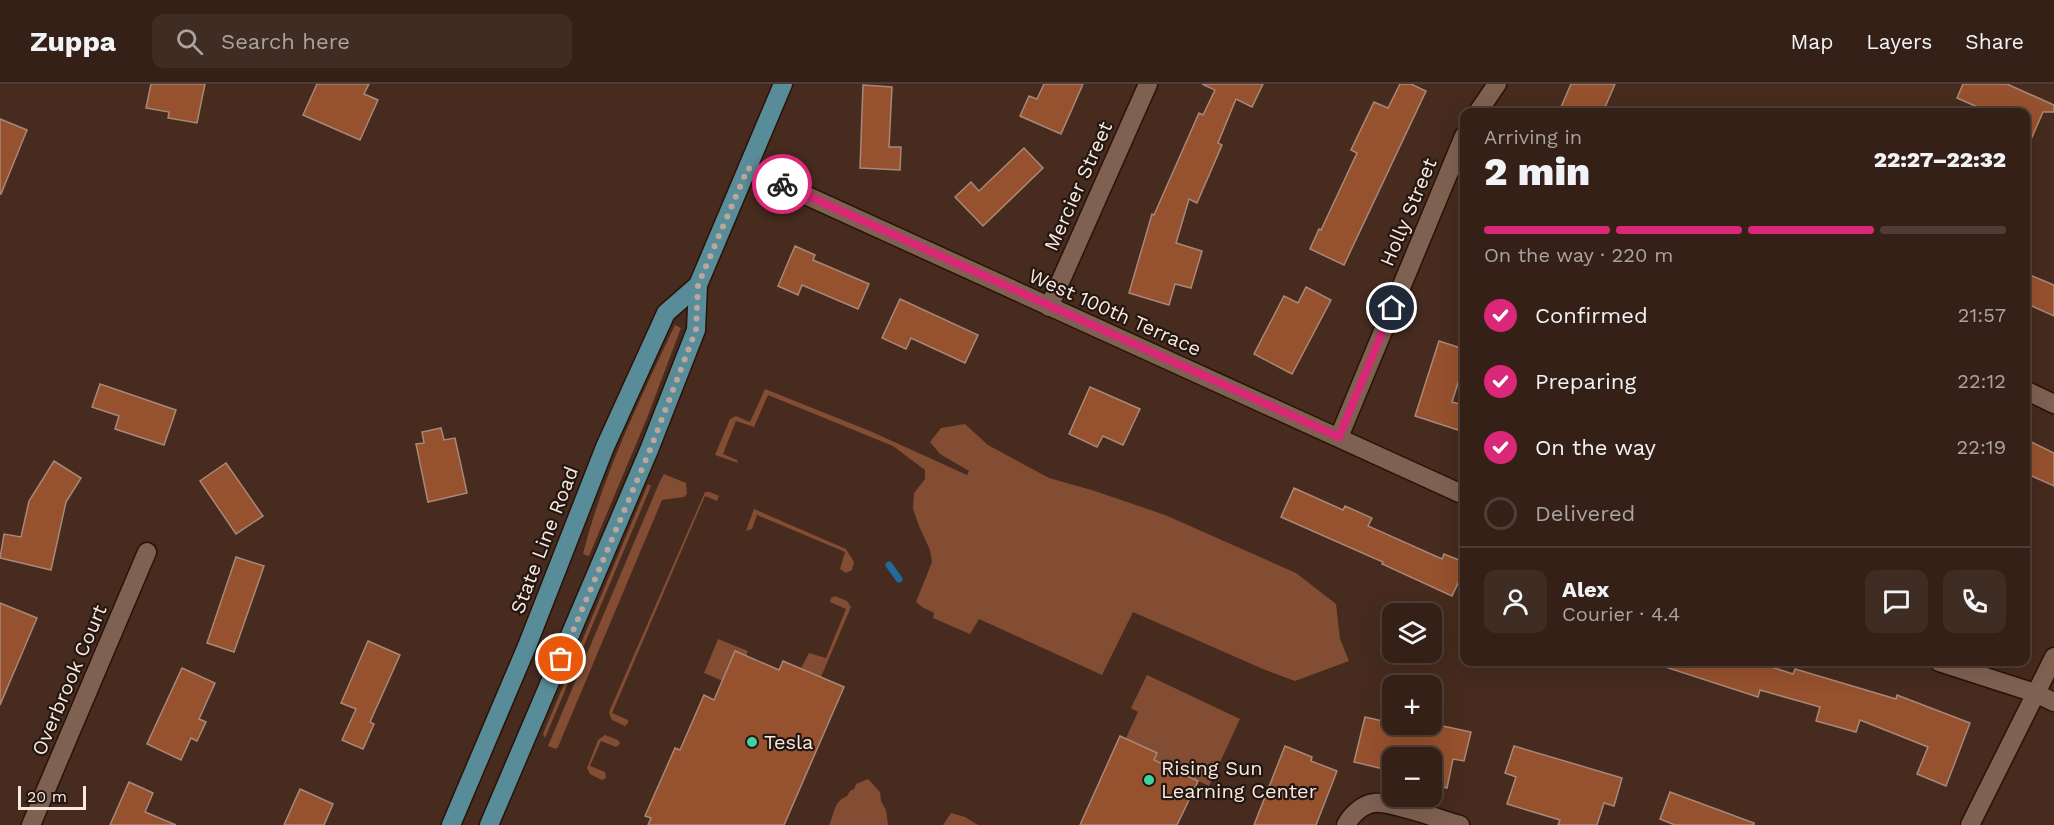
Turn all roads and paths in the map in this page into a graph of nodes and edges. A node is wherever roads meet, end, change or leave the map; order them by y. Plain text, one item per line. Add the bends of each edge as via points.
1 (783, 84) edge
2 (1148, 84) edge
3 (1497, 84) edge
4 (1481, 108) edge
5 (1460, 146) edge
6 (748, 168) junction
7 (698, 285) junction
8 (1048, 307) junction
9 (2030, 392) edge
10 (2054, 404) edge
11 (1339, 437) junction
12 (1460, 493) edge
13 (147, 552) dead end
14 (2054, 657) edge
15 (1951, 666) edge
16 (2035, 693) junction
17 (2054, 702) edge
18 (31, 825) edge
19 (451, 825) edge
20 (489, 825) edge
21 (1346, 825) edge
22 (1460, 825) edge
23 (1970, 825) edge

1 - 6 main road, State Line Road
2 - 8 street, Mercier Street
3 - 4 street
5 - 11 street, Holly Street
6 - 7 main road, State Line Road
6 - 8 street, West 100th Terrace
7 - 19 main road, State Line Road via 666,313 605,447
7 - 20 main road, State Line Road via 696,330 650,450
8 - 11 street, West 100th Terrace
9 - 10 street
11 - 12 street, West 100th Terrace
13 - 18 street, Overbrook Court
14 - 16 street
15 - 16 street
16 - 17 street
16 - 23 street
21 - 22 street via 1351,815 1374,803

